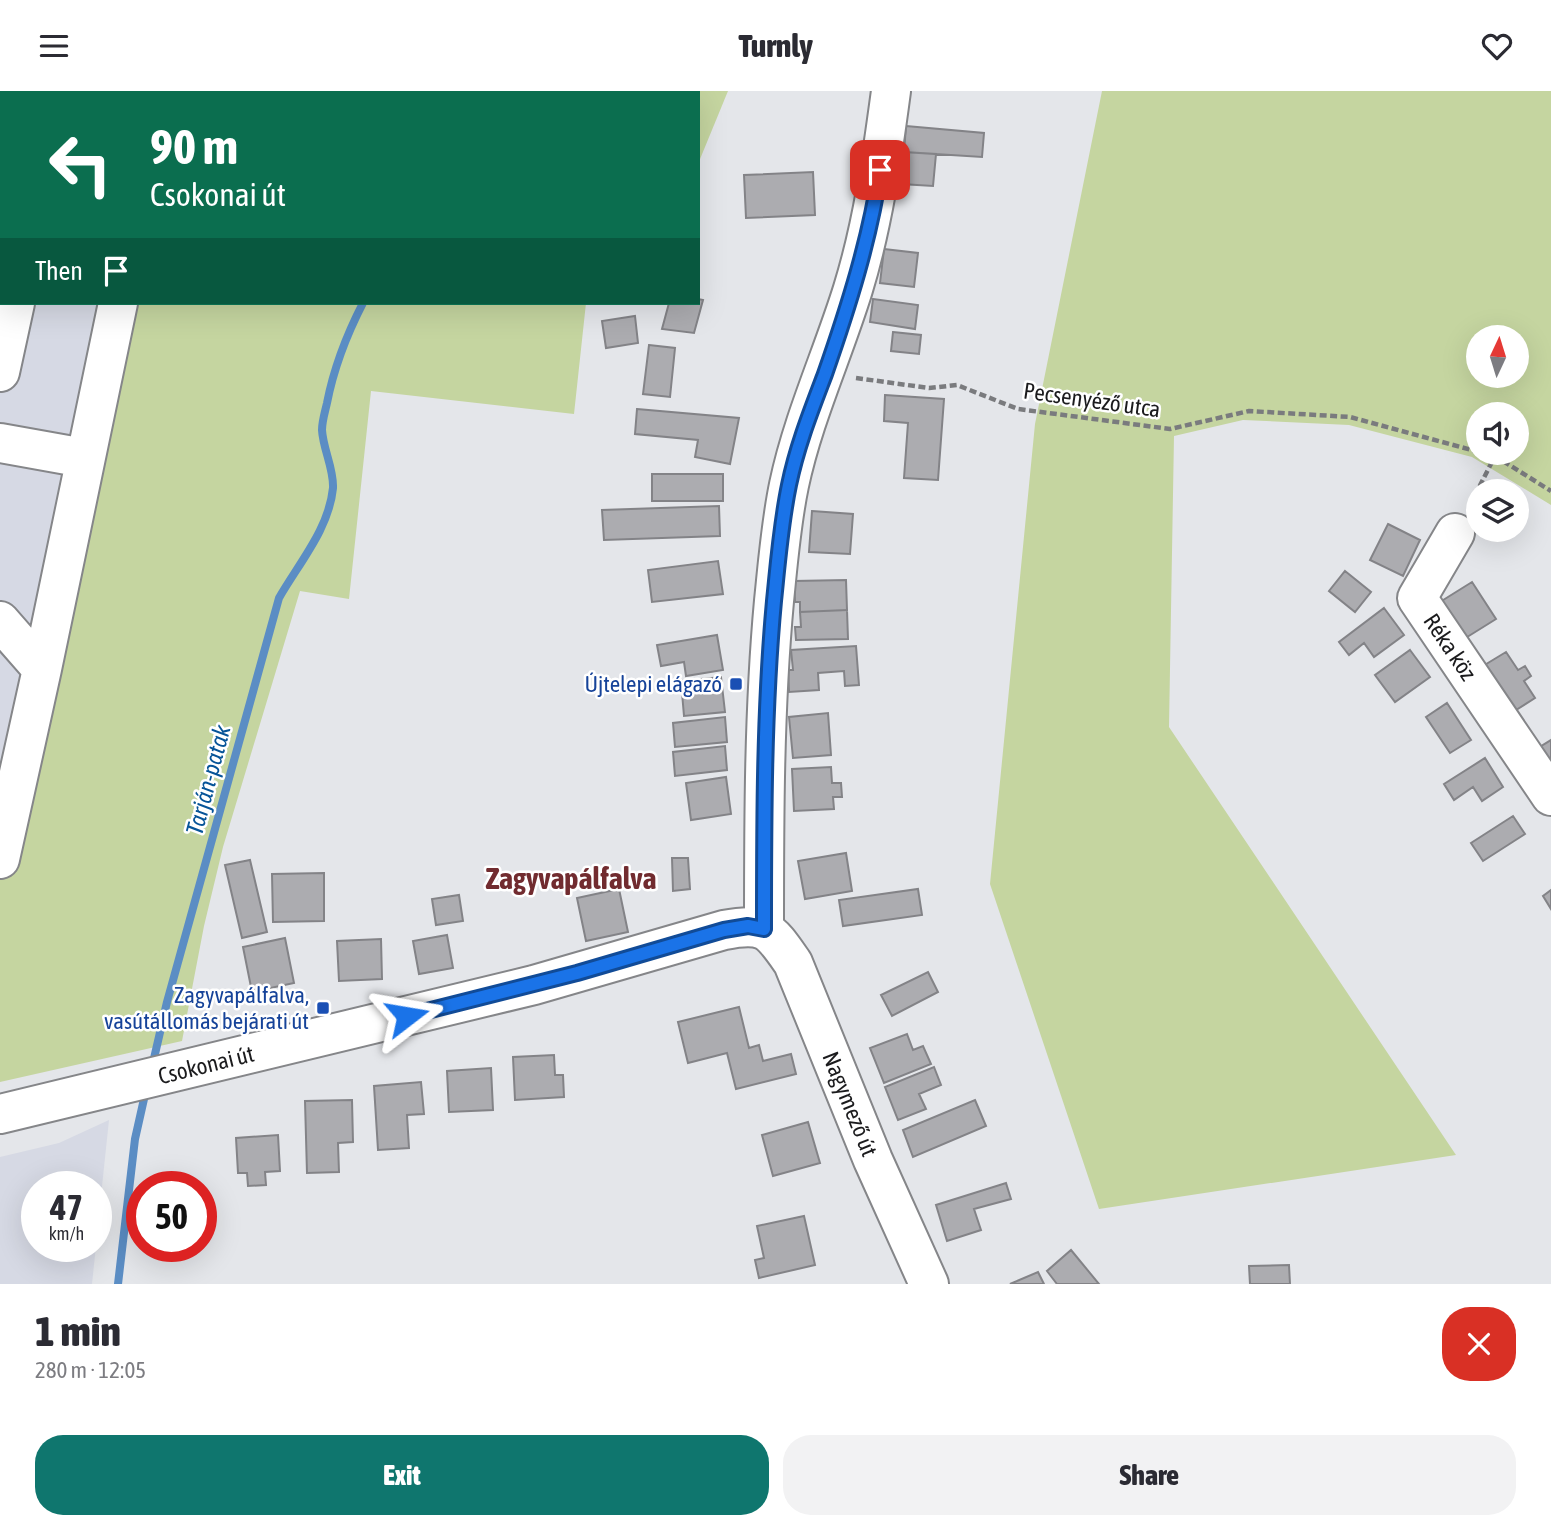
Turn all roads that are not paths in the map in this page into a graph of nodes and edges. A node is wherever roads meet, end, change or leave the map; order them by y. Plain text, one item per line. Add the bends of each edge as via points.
1 (891, 91) edge
2 (15, 305) edge
3 (118, 305) edge
4 (0, 372) edge
5 (0, 443) edge
6 (84, 458) junction
7 (1455, 533) road end
8 (0, 621) edge
9 (42, 669) junction
10 (1551, 796) edge
11 (0, 859) edge
12 (764, 929) junction
13 (0, 1114) edge
14 (929, 1284) edge

1 - 12 street via 876,196 854,286 800,442 780,541 767,694
2 - 4 street
3 - 6 street
5 - 6 street
6 - 9 street
7 - 10 street, Réka köz via 1417,599
8 - 9 street
9 - 11 street
12 - 13 street, Csokonai út via 724,930 534,985
12 - 14 street, Nagymező út via 793,963

